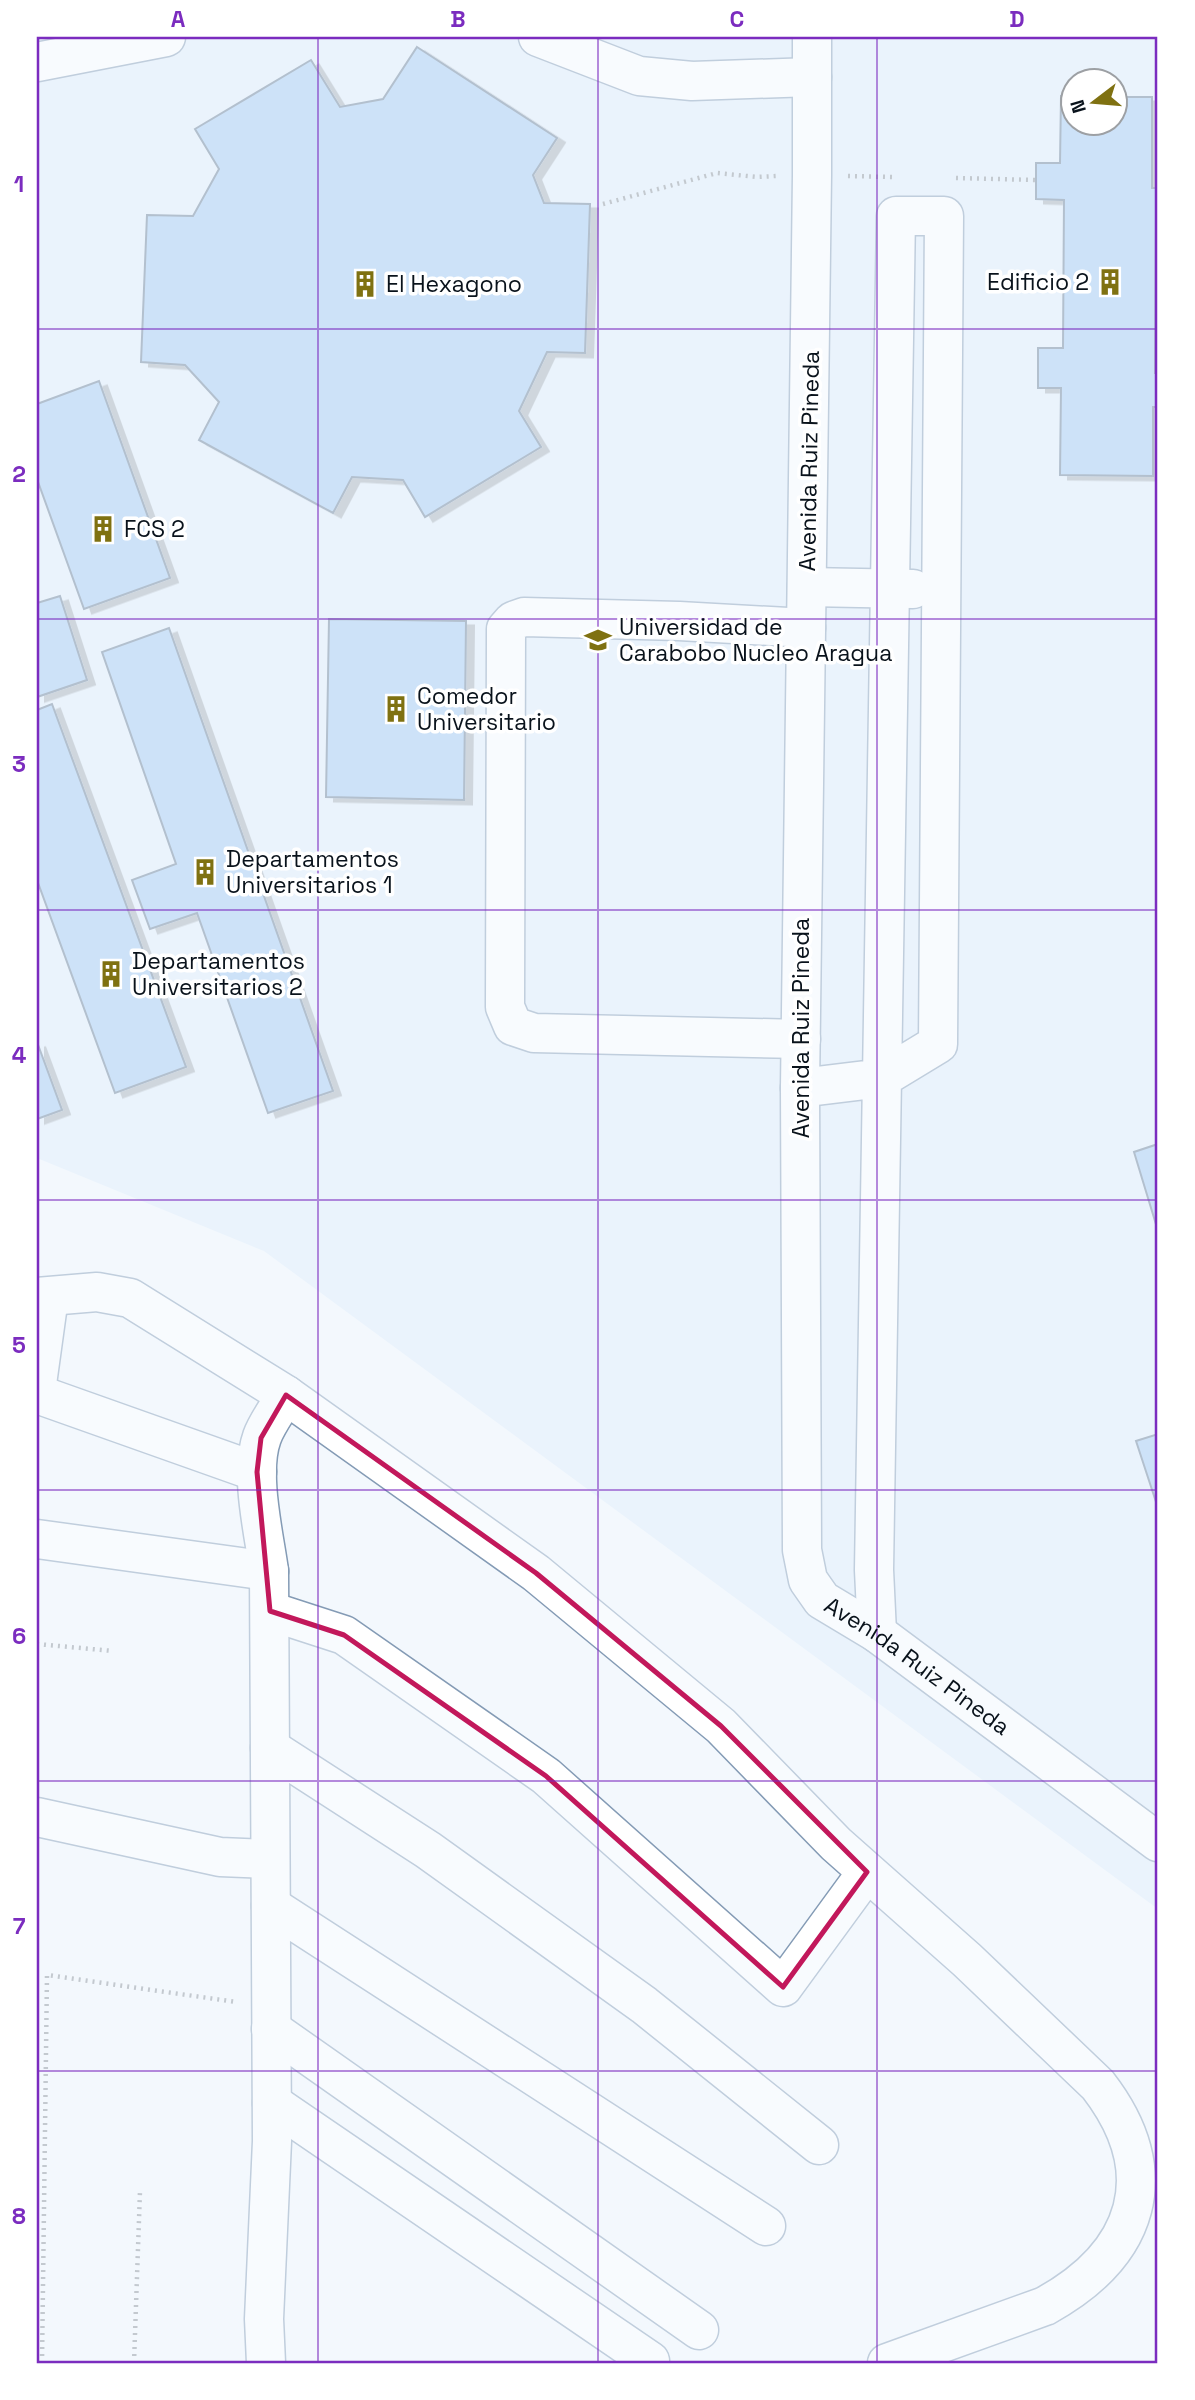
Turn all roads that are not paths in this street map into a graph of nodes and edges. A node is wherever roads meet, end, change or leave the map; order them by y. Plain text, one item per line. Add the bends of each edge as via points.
1 (166, 37) edge
2 (538, 37) edge
3 (812, 37) edge
4 (37, 62) edge
5 (812, 77) junction
6 (807, 587) junction
7 (890, 588) junction
8 (941, 590) junction
9 (806, 628) junction
10 (801, 1039) junction
11 (882, 1078) junction
12 (800, 1088) junction
13 (43, 1297) edge
14 (37, 1384) edge
15 (37, 1394) edge
16 (286, 1395) junction
17 (257, 1472) junction
18 (37, 1539) edge
19 (270, 1571) junction
20 (270, 1611) junction
21 (877, 1633) junction
22 (270, 1748) junction
23 (37, 1817) edge
24 (1158, 1842) edge
25 (270, 1859) junction
26 (867, 1872) junction
27 (271, 1906) junction
28 (271, 2018) junction
29 (272, 2103) junction
30 (819, 2145) dead end
31 (766, 2226) dead end
32 (699, 2330) dead end
33 (650, 2361) dead end
34 (266, 2363) edge
35 (887, 2363) edge

1 - 4 street
2 - 5 street via 639,76 692,81
3 - 5 street, Avenida Ruiz Pineda
5 - 6 street, Avenida Ruiz Pineda
6 - 7 street
6 - 9 street, Avenida Ruiz Pineda
7 - 8 street
7 - 8 street via 896,216 944,216
7 - 11 street
8 - 11 street via 938,1044
9 - 10 street, Avenida Ruiz Pineda
9 - 10 street via 524,617 506,629 505,1007 513,1026 534,1033
10 - 12 street, Avenida Ruiz Pineda
11 - 12 street
11 - 21 street via 874,1570
12 - 21 street, Avenida Ruiz Pineda via 802,1550 808,1580 822,1600
13 - 14 street
13 - 16 street via 97,1292 130,1298
15 - 17 street
16 - 17 street via 261,1438
16 - 26 street via 536,1573 721,1726
17 - 19 street
18 - 19 street
19 - 20 street
20 - 22 street
20 - 26 street via 344,1635 546,1776 783,1987
21 - 24 street, Avenida Ruiz Pineda
22 - 25 street
22 - 30 street via 428,1850 622,1990
23 - 25 street via 220,1857
25 - 27 street
26 - 35 street via 1098,2085 1125,2126 1136,2170 1132,2212 1122,2236 1090,2276 1045,2306
27 - 28 street
27 - 31 street
28 - 29 street
28 - 32 street
29 - 33 street
29 - 34 street

